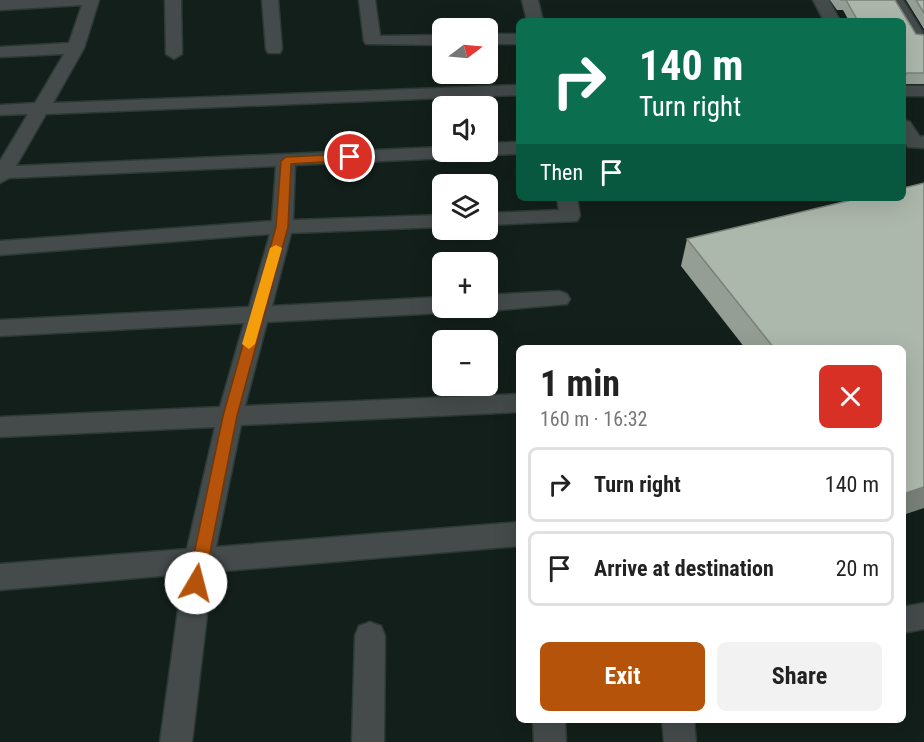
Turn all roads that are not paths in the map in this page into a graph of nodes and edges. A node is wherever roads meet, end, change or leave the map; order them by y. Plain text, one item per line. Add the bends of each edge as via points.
1 (91, 0) edge
2 (173, 0) edge
3 (270, 0) edge
4 (367, 0) edge
5 (530, 0) edge
6 (821, 0) edge
7 (895, 0) edge
8 (0, 5) edge
9 (534, 18) edge
10 (830, 18) edge
11 (904, 18) edge
12 (906, 21) edge
13 (498, 39) edge
14 (516, 39) edge
15 (432, 40) edge
16 (916, 40) edge
17 (76, 48) junction
18 (274, 49) dead end
19 (0, 52) edge
20 (174, 54) dead end
21 (516, 90) edge
22 (906, 91) edge
23 (924, 91) edge
24 (42, 108) junction
25 (0, 110) edge
26 (516, 148) edge
27 (498, 149) edge
28 (432, 153) edge
29 (286, 161) junction
30 (1, 174) edge
31 (568, 201) edge
32 (498, 219) edge
33 (432, 221) edge
34 (282, 227) junction
35 (0, 248) edge
36 (559, 299) dead end
37 (498, 302) edge
38 (432, 306) edge
39 (256, 315) junction
40 (0, 328) edge
41 (516, 403) edge
42 (230, 416) junction
43 (0, 427) edge
44 (516, 534) edge
45 (199, 560) junction
46 (0, 577) edge
47 (924, 616) edge
48 (906, 619) edge
49 (370, 636) dead end
50 (549, 723) edge
51 (678, 723) edge
52 (176, 742) edge
53 (368, 742) edge
54 (550, 742) edge
55 (680, 742) edge

1 - 8 street
1 - 17 street
2 - 20 street
3 - 18 street
4 - 15 street via 372,41
5 - 9 street
6 - 10 street
7 - 11 street
12 - 16 street
13 - 14 street
17 - 19 street
17 - 24 street
21 - 24 street
22 - 23 street
24 - 25 street
24 - 30 street
26 - 27 street
28 - 29 street
29 - 30 street
29 - 34 street
31 - 32 street via 570,216
33 - 34 street
34 - 35 street
34 - 39 street
36 - 37 street
38 - 39 street
39 - 40 street
39 - 42 street
41 - 42 street
42 - 43 street
42 - 45 street
44 - 45 street
45 - 46 street
45 - 52 street
47 - 48 street
49 - 53 street
50 - 54 street
51 - 55 street

